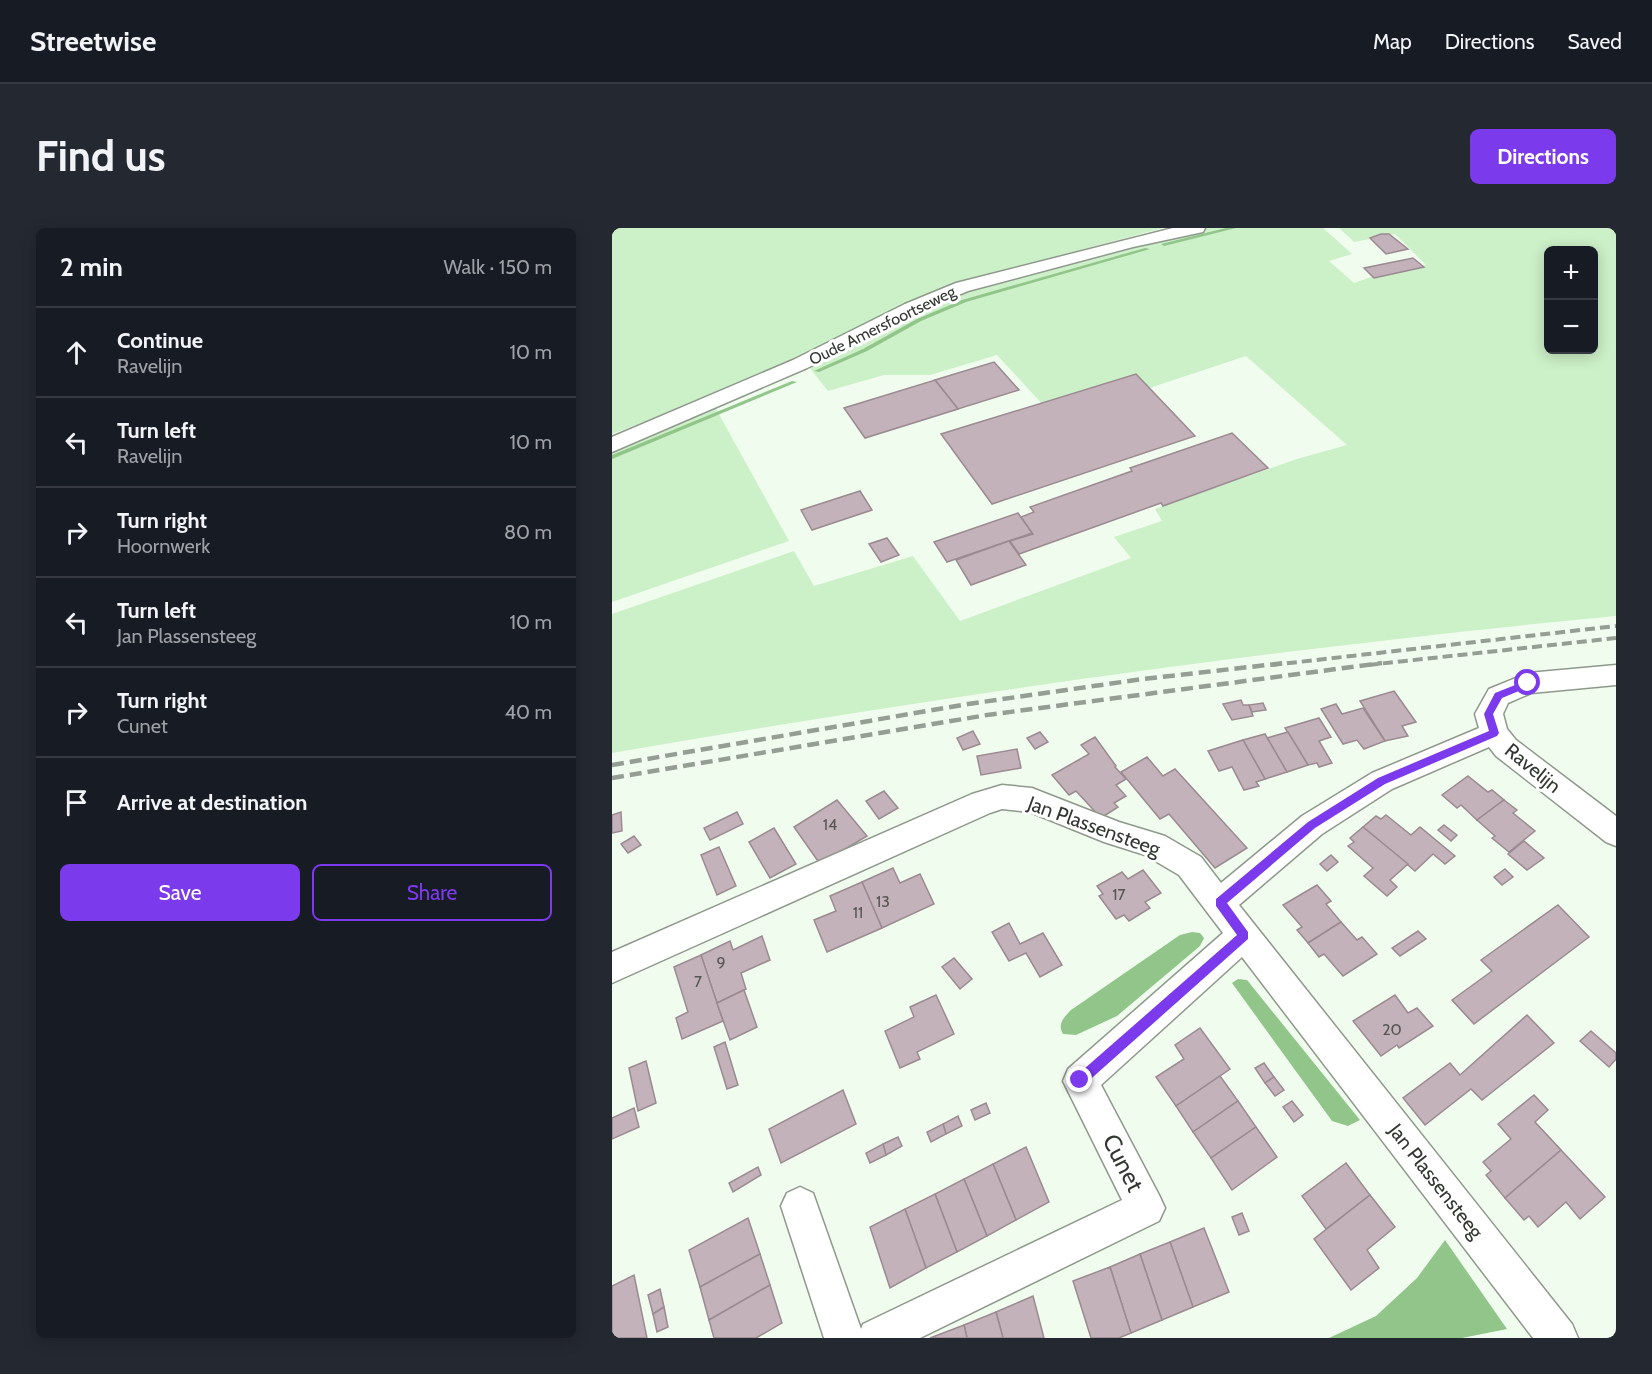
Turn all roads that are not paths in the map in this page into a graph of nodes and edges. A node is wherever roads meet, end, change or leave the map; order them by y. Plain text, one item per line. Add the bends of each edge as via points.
1 (1197, 228) edge
2 (612, 445) edge
3 (1616, 675) edge
4 (1494, 733) junction
5 (1616, 833) edge
6 (1220, 903) junction
7 (1244, 935) junction
8 (612, 968) edge
9 (800, 1206) dead end
10 (844, 1338) edge
11 (878, 1338) edge
12 (1558, 1338) edge

1 - 2 street, Oude Amersfoortseweg via 962,287 800,364
3 - 4 street, Ravelijn via 1528,683 1498,696 1489,714
4 - 5 street, Ravelijn via 1506,748
4 - 6 street via 1382,781 1312,825
6 - 7 street, Jan Plassensteeg
6 - 8 street, Jan Plassensteeg via 1190,866 1154,845 1032,800 1002,797
7 - 11 street, Cunet via 1080,1080 1146,1208
7 - 12 street, Jan Plassensteeg
9 - 10 street

